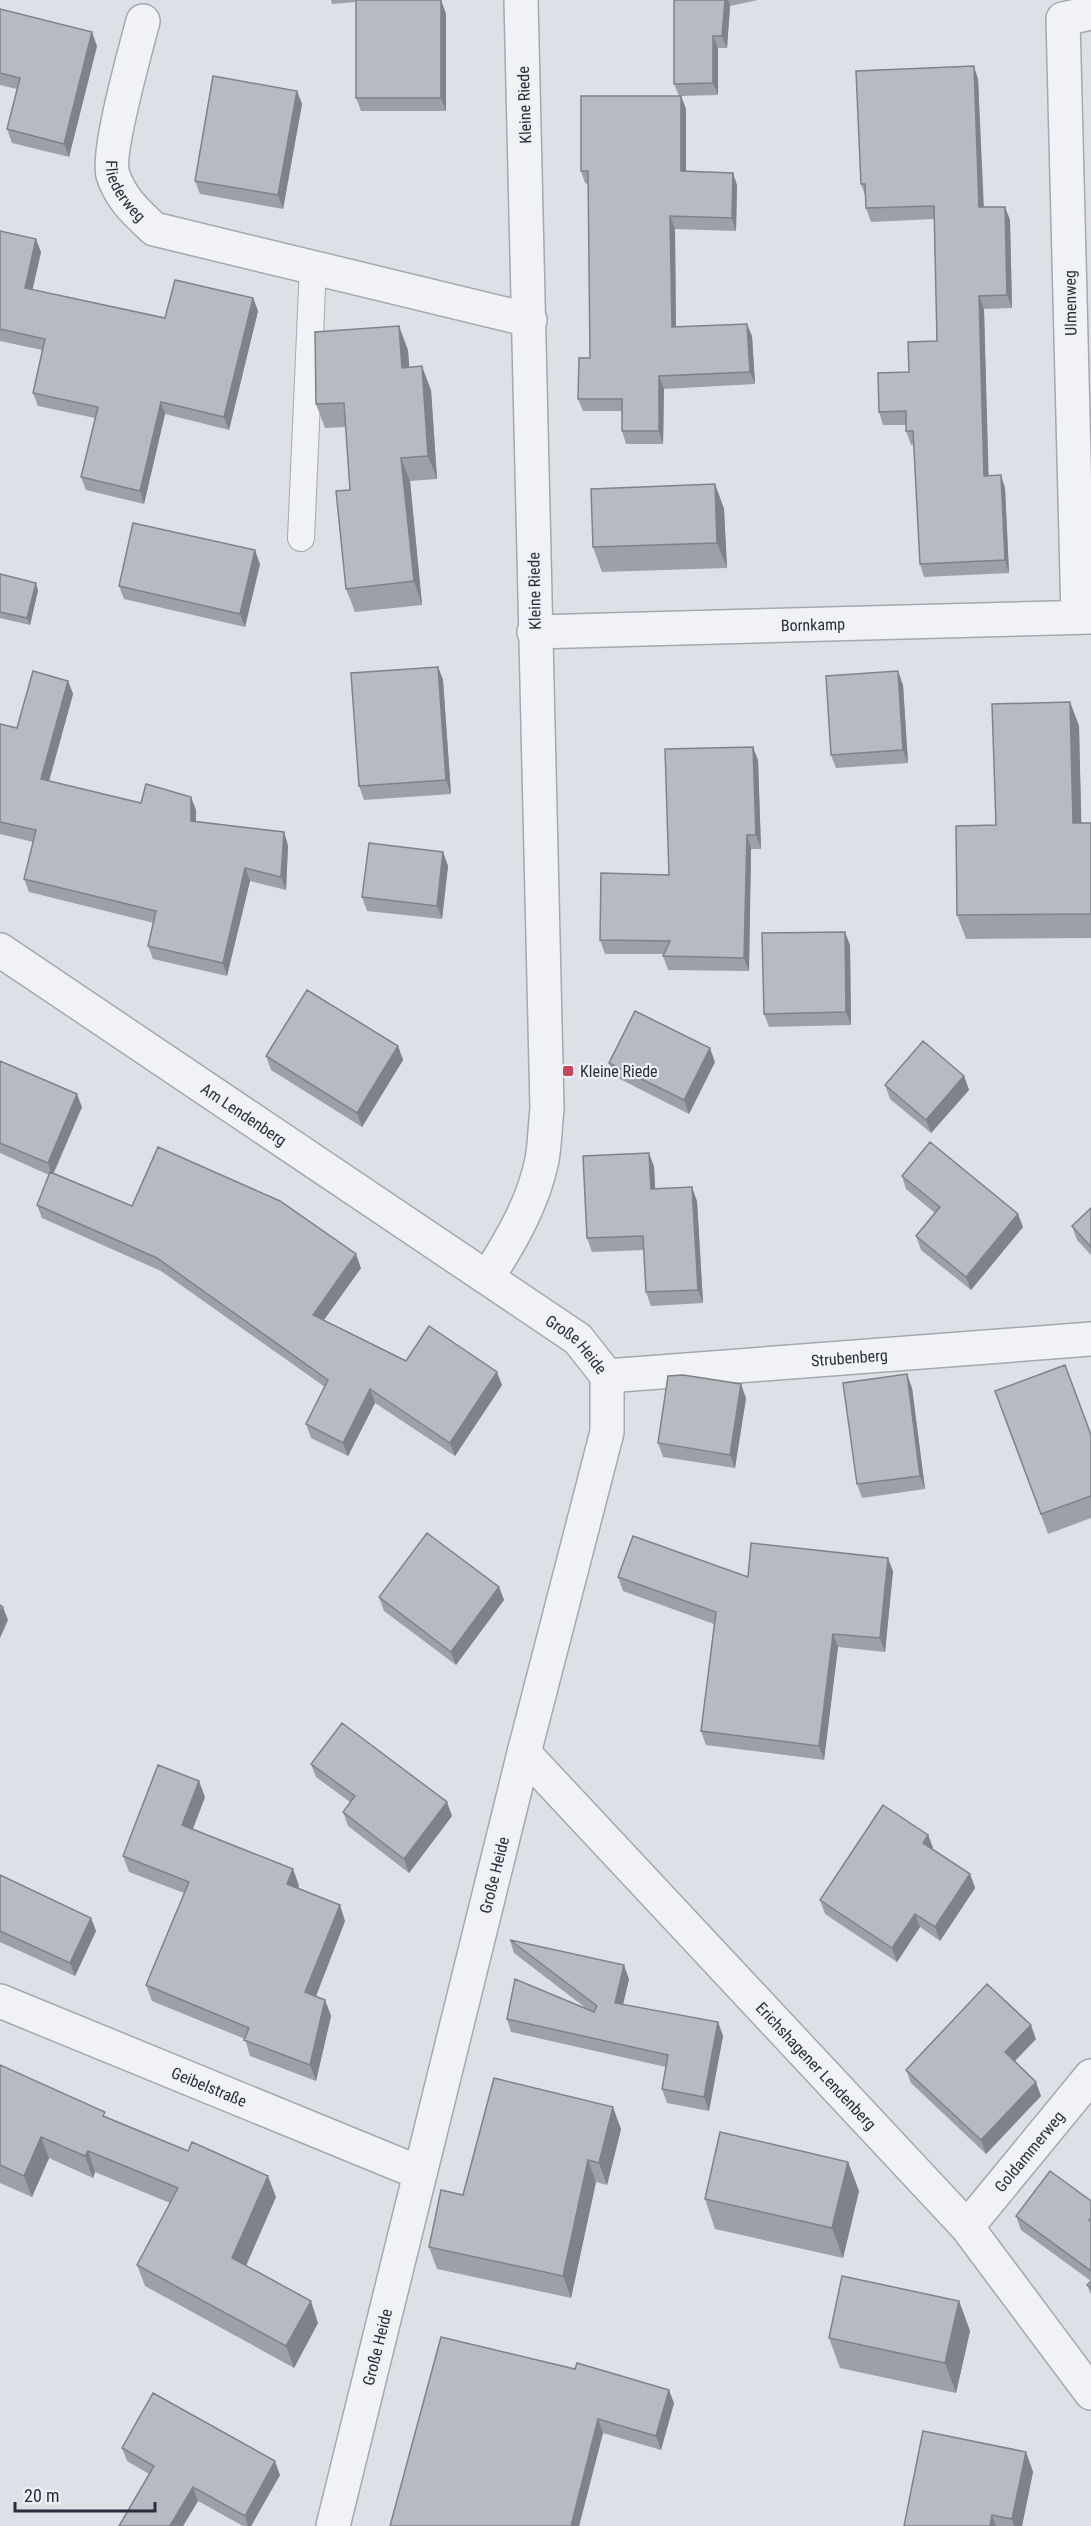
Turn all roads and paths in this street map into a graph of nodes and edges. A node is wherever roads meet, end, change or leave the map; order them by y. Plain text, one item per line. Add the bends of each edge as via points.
1 (522, 0) edge
2 (1091, 13) edge
3 (143, 21) dead end
4 (313, 266) junction
5 (530, 320) junction
6 (301, 538) dead end
7 (1084, 617) edge
8 (534, 632) junction
9 (0, 950) edge
10 (488, 1277) junction
11 (1091, 1339) edge
12 (607, 1376) junction
13 (524, 1753) junction
14 (0, 2001) edge
15 (1091, 2076) edge
16 (420, 2173) junction
17 (967, 2227) junction
18 (1091, 2393) edge
19 (333, 2526) edge

1 - 5 street, Kleine Riede
2 - 7 street, Ulmenweg via 1063,19
3 - 4 street, Fliederweg via 115,142 112,172 125,202 154,229
4 - 5 street, Fliederweg
4 - 6 lane
5 - 8 street, Kleine Riede
7 - 8 street, Bornkamp
8 - 10 street, Kleine Riede via 547,1108 542,1159 532,1196 518,1229
9 - 10 street, Am Lendenberg
10 - 12 street, Große Heide via 578,1339
11 - 12 street, Strubenberg
12 - 13 street, Große Heide via 608,1432
13 - 16 street, Große Heide
13 - 17 street, Erichshagener Lendenberg
14 - 16 street, Geibelstraße
15 - 17 street, Goldammerweg
16 - 19 street, Große Heide
17 - 18 street, Erichshagener Lendenberg

